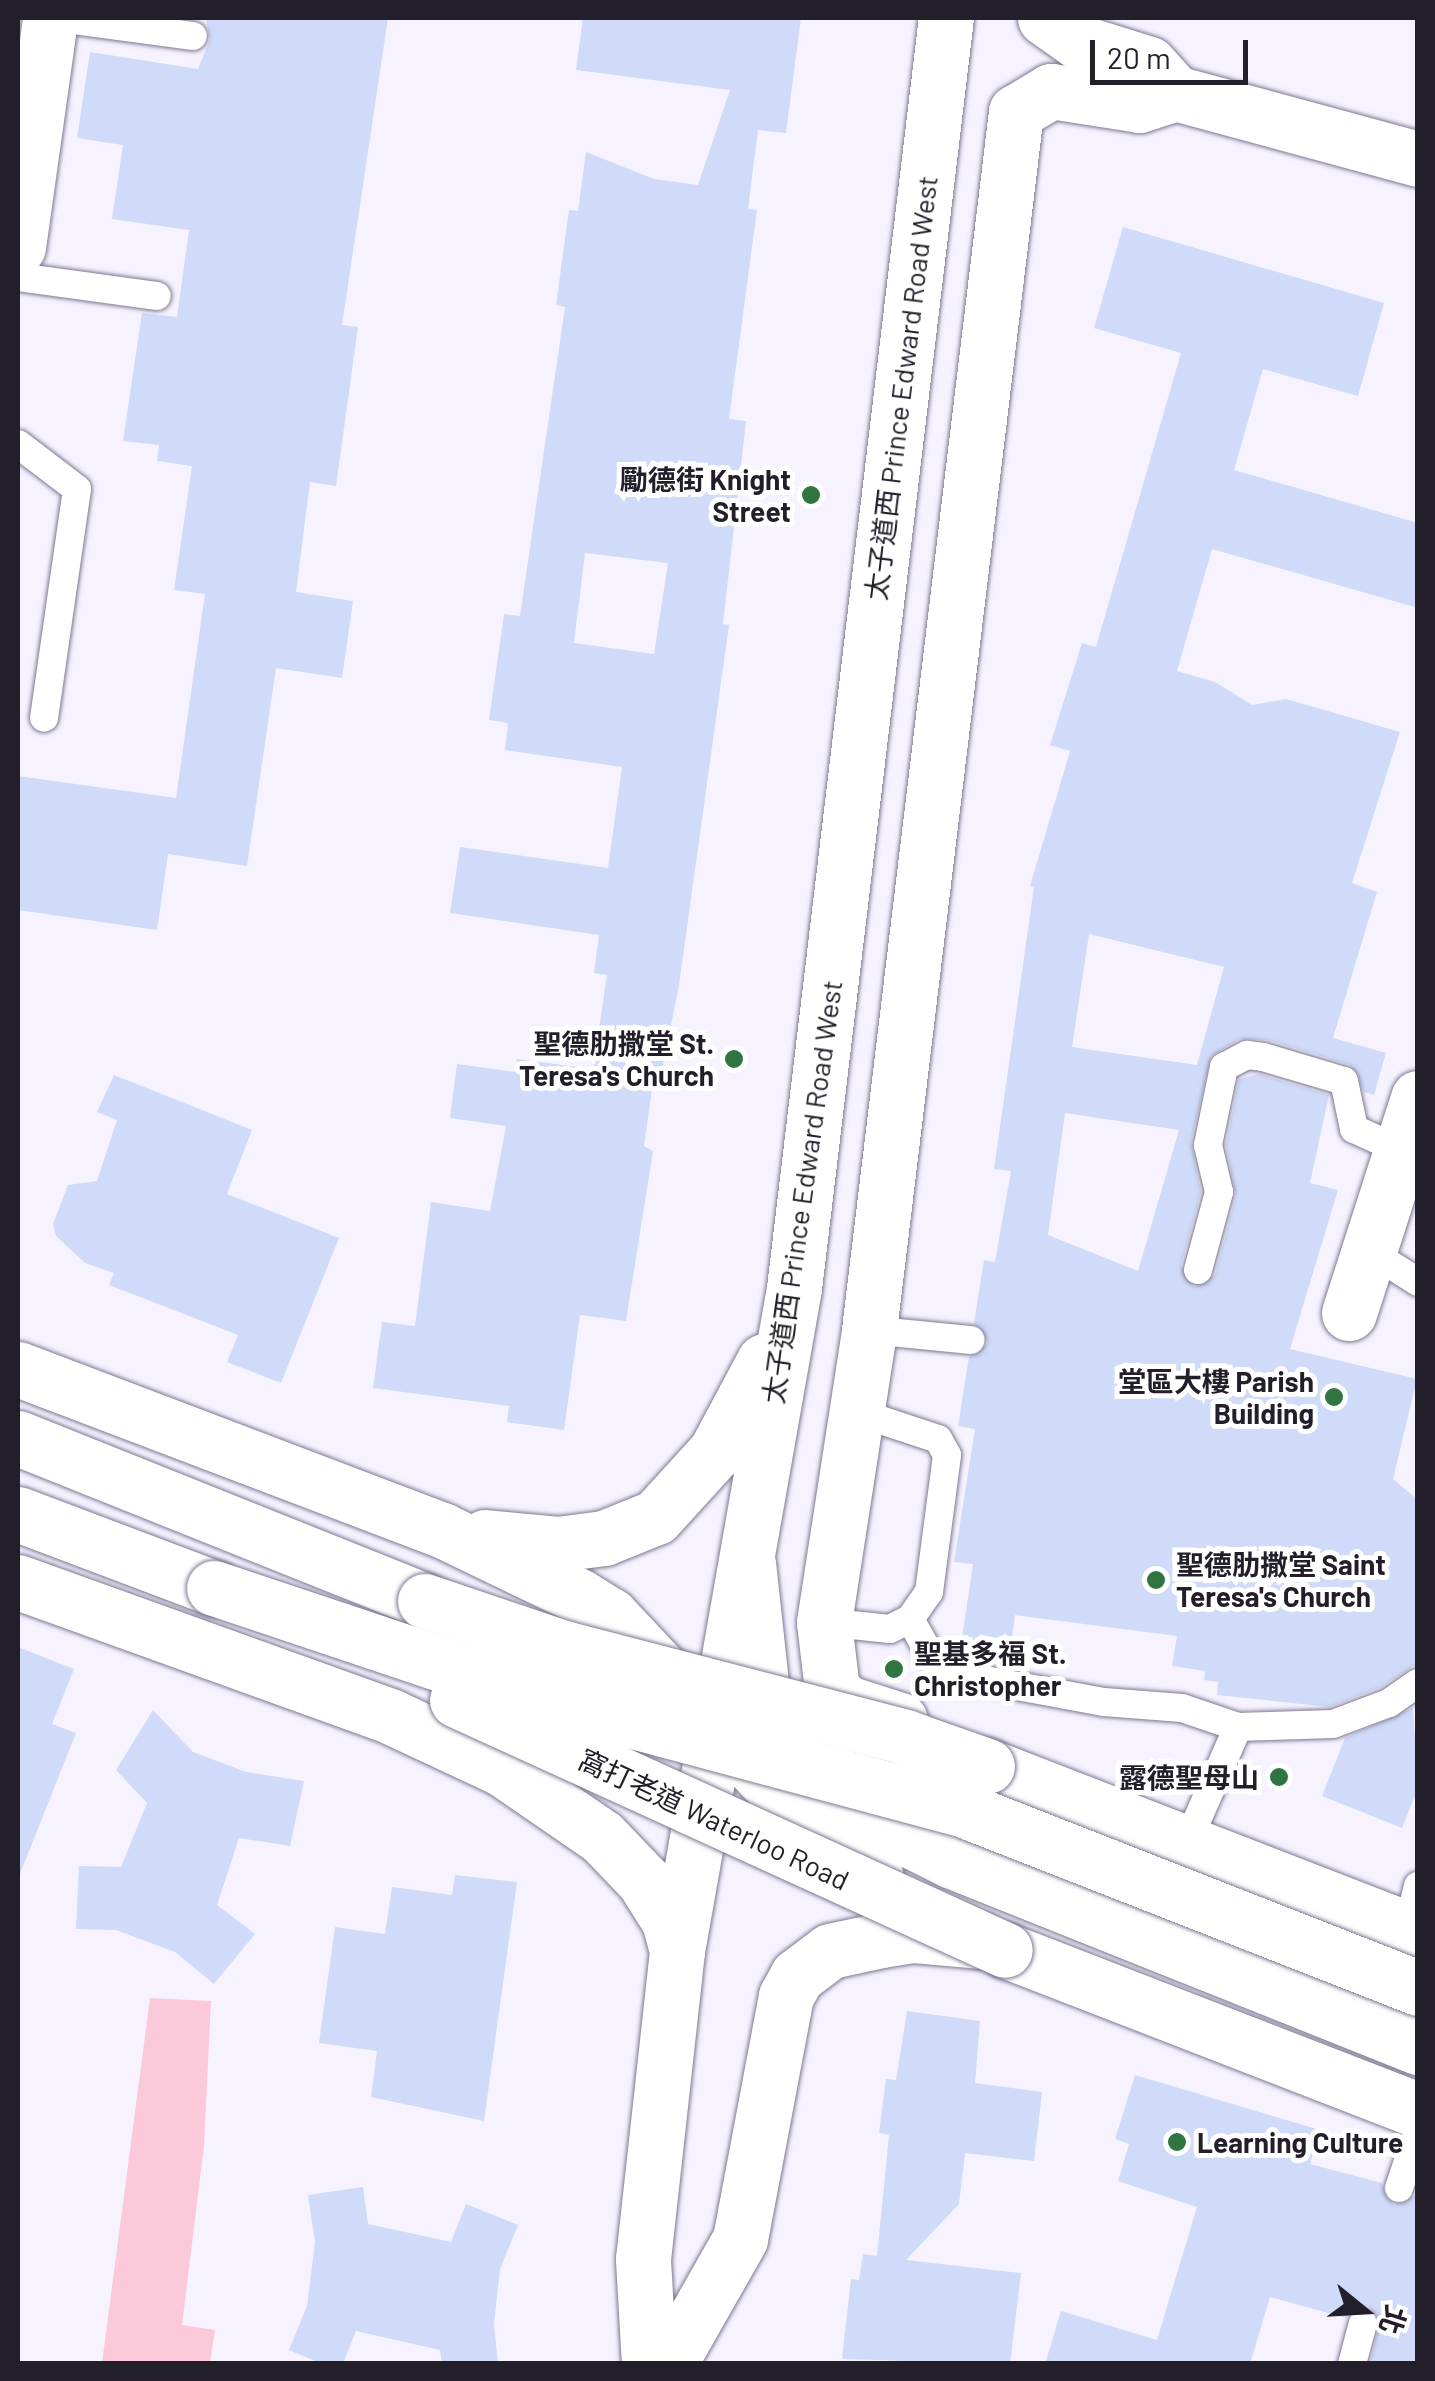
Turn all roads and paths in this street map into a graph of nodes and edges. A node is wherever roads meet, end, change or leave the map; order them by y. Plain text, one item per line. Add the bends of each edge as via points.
1 (50, 18) edge
2 (58, 18) edge
3 (946, 18) edge
4 (1028, 18) edge
5 (1046, 18) edge
6 (193, 36) dead end
7 (1175, 93) junction
8 (1016, 112) junction
9 (1418, 159) edge
10 (18, 247) edge
11 (18, 277) edge
12 (157, 296) dead end
13 (18, 444) edge
14 (44, 718) dead end
15 (1418, 1098) edge
16 (1403, 1152) junction
17 (1369, 1251) junction
18 (1198, 1270) dead end
19 (1418, 1282) edge
20 (794, 1288) junction
21 (1349, 1313) dead end
22 (869, 1330) junction
23 (972, 1340) dead end
24 (18, 1369) edge
25 (857, 1412) junction
26 (18, 1438) edge
27 (18, 1514) edge
28 (442, 1530) junction
29 (748, 1562) junction
30 (18, 1582) edge
31 (214, 1588) junction
32 (910, 1619) junction
33 (825, 1648) junction
34 (1418, 1683) edge
35 (392, 1717) junction
36 (1238, 1727) junction
37 (716, 1734) junction
38 (1193, 1830) junction
39 (1415, 1911) edge
40 (1028, 1947) junction
41 (677, 1950) junction
42 (1418, 1988) edge
43 (1418, 2047) edge
44 (1418, 2107) edge
45 (1418, 2132) edge
46 (1399, 2188) dead end
47 (1363, 2323) dead end
48 (649, 2364) edge
49 (669, 2364) edge
50 (1352, 2364) edge

1 - 10 main road
2 - 6 lane
3 - 20 main road, 太子道西 Prince Edward Road West
4 - 8 main road
5 - 7 main road via 1079,42 1149,64
7 - 8 main road via 1139,105 1051,90
7 - 9 main road
8 - 22 main road
11 - 12 lane
13 - 14 lane via 77,489
15 - 16 main road
16 - 17 main road
16 - 18 lane via 1354,1129 1344,1082 1247,1055 1224,1067 1208,1145 1219,1192
17 - 19 lane
17 - 21 main road
20 - 28 main road via 739,1416 686,1491 656,1518 604,1538 558,1544
20 - 29 main road, 太子道西 Prince Edward Road West
22 - 23 lane
22 - 25 main road
24 - 28 main road, 窩打老道 Waterloo Road
25 - 32 lane via 938,1439 947,1455 929,1592
25 - 33 main road
26 - 39 main road, bridge via 504,1630 906,1737
27 - 31 main road, 窩打老道 Waterloo Road
28 - 35 main road via 492,1614 492,1638 449,1696
28 - 37 main road, 窩打老道 Waterloo Road via 611,1616
29 - 37 main road, 太子道西 Prince Edward Road West
29 - 43 main road via 763,1701 794,1758 838,1804 952,1861
30 - 35 main road
31 - 42 main road, bridge via 525,1692 959,1808
31 - 44 main road, 窩打老道 Waterloo Road, bridge via 1005,1950
32 - 33 lane
32 - 36 lane via 937,1667 958,1675 1104,1702 1182,1708
33 - 38 main road via 847,1703 942,1751
34 - 36 lane via 1390,1703 1333,1724
35 - 41 main road via 503,1770 602,1837 644,1882 669,1920
36 - 38 lane
37 - 40 main road, 窩打老道 Waterloo Road via 840,1855 928,1906
37 - 41 main road, 太子道西 Prince Edward Road West
38 - 39 main road
40 - 44 main road, 窩打老道 Waterloo Road
40 - 49 main road via 914,1935 830,1951 797,1976 786,1996 740,2240
41 - 48 main road, 太子道西 Prince Edward Road West via 644,2259
45 - 46 lane
47 - 50 lane

